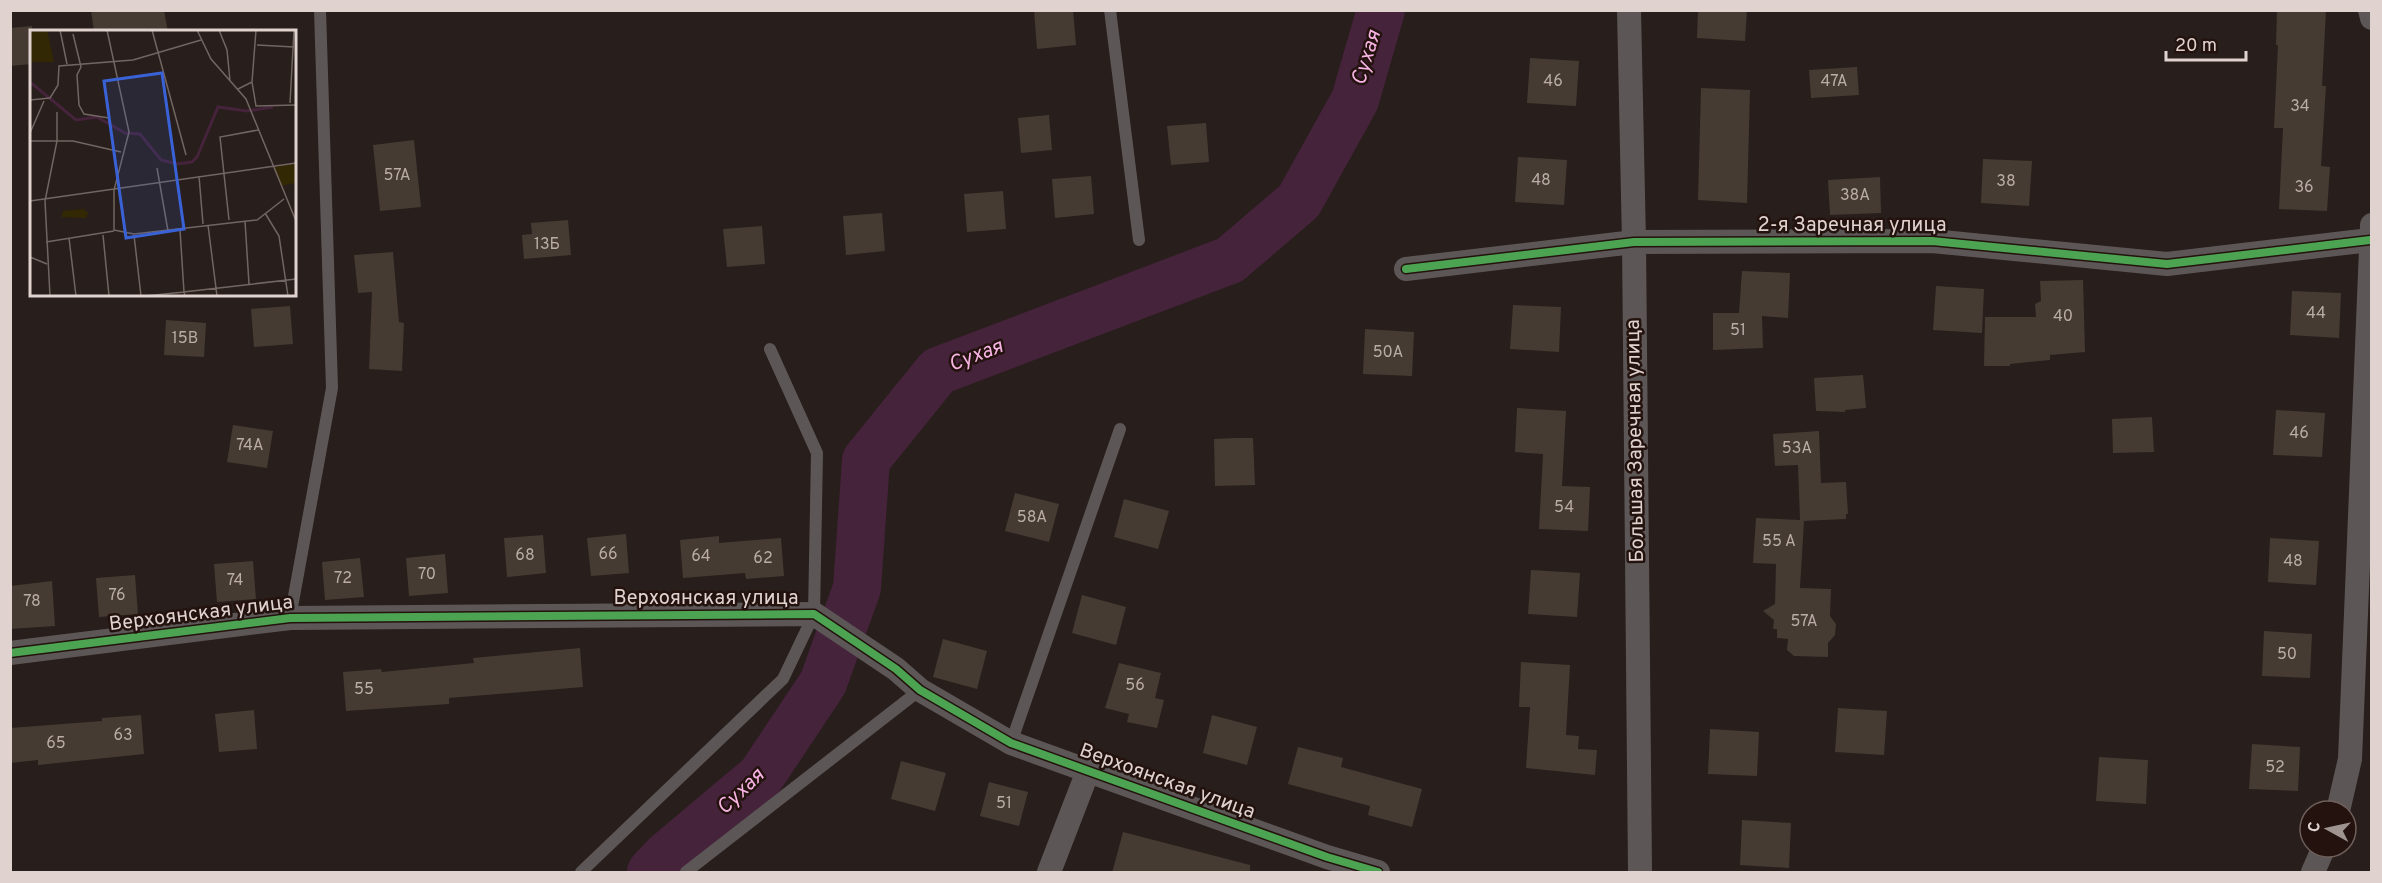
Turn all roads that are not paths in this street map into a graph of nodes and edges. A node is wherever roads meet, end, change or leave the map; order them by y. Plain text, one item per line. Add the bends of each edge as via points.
1 (321, 10) edge
2 (1110, 10) edge
3 (1629, 10) edge
4 (2370, 10) edge
5 (2372, 18) edge
6 (2371, 232) edge
7 (1139, 240) dead end
8 (1634, 242) junction
9 (1406, 269) dead end
10 (770, 349) dead end
11 (1120, 429) dead end
12 (814, 614) junction
13 (290, 618) junction
14 (10, 652) edge
15 (920, 690) junction
16 (1011, 743) junction
17 (2361, 761) edge
18 (1088, 771) junction
19 (2344, 799) edge
20 (2319, 859) edge
21 (581, 873) edge
22 (686, 873) edge
23 (1049, 873) edge
24 (1378, 873) edge
25 (1640, 873) edge
26 (2313, 873) edge

1 - 13 lane via 332,388
2 - 7 lane
3 - 8 street, Большая Заречная улица
4 - 5 street
6 - 8 street, 2-я Заречная улица via 2167,264 1932,241
6 - 17 street, 2-я Заречная улица
8 - 9 street, 2-я Заречная улица
8 - 25 street, Большая Заречная улица
10 - 12 lane via 817,453
11 - 16 lane
12 - 13 street, Верхоянская улица
12 - 15 street, Верхоянская улица via 896,669
12 - 21 lane via 783,679
13 - 14 street, Верхоянская улица
15 - 16 street, Верхоянская улица
15 - 22 lane
16 - 18 street, Верхоянская улица
17 - 19 street, 2-я Заречная улица
18 - 23 street
18 - 24 street, Верхоянская улица
20 - 26 street

